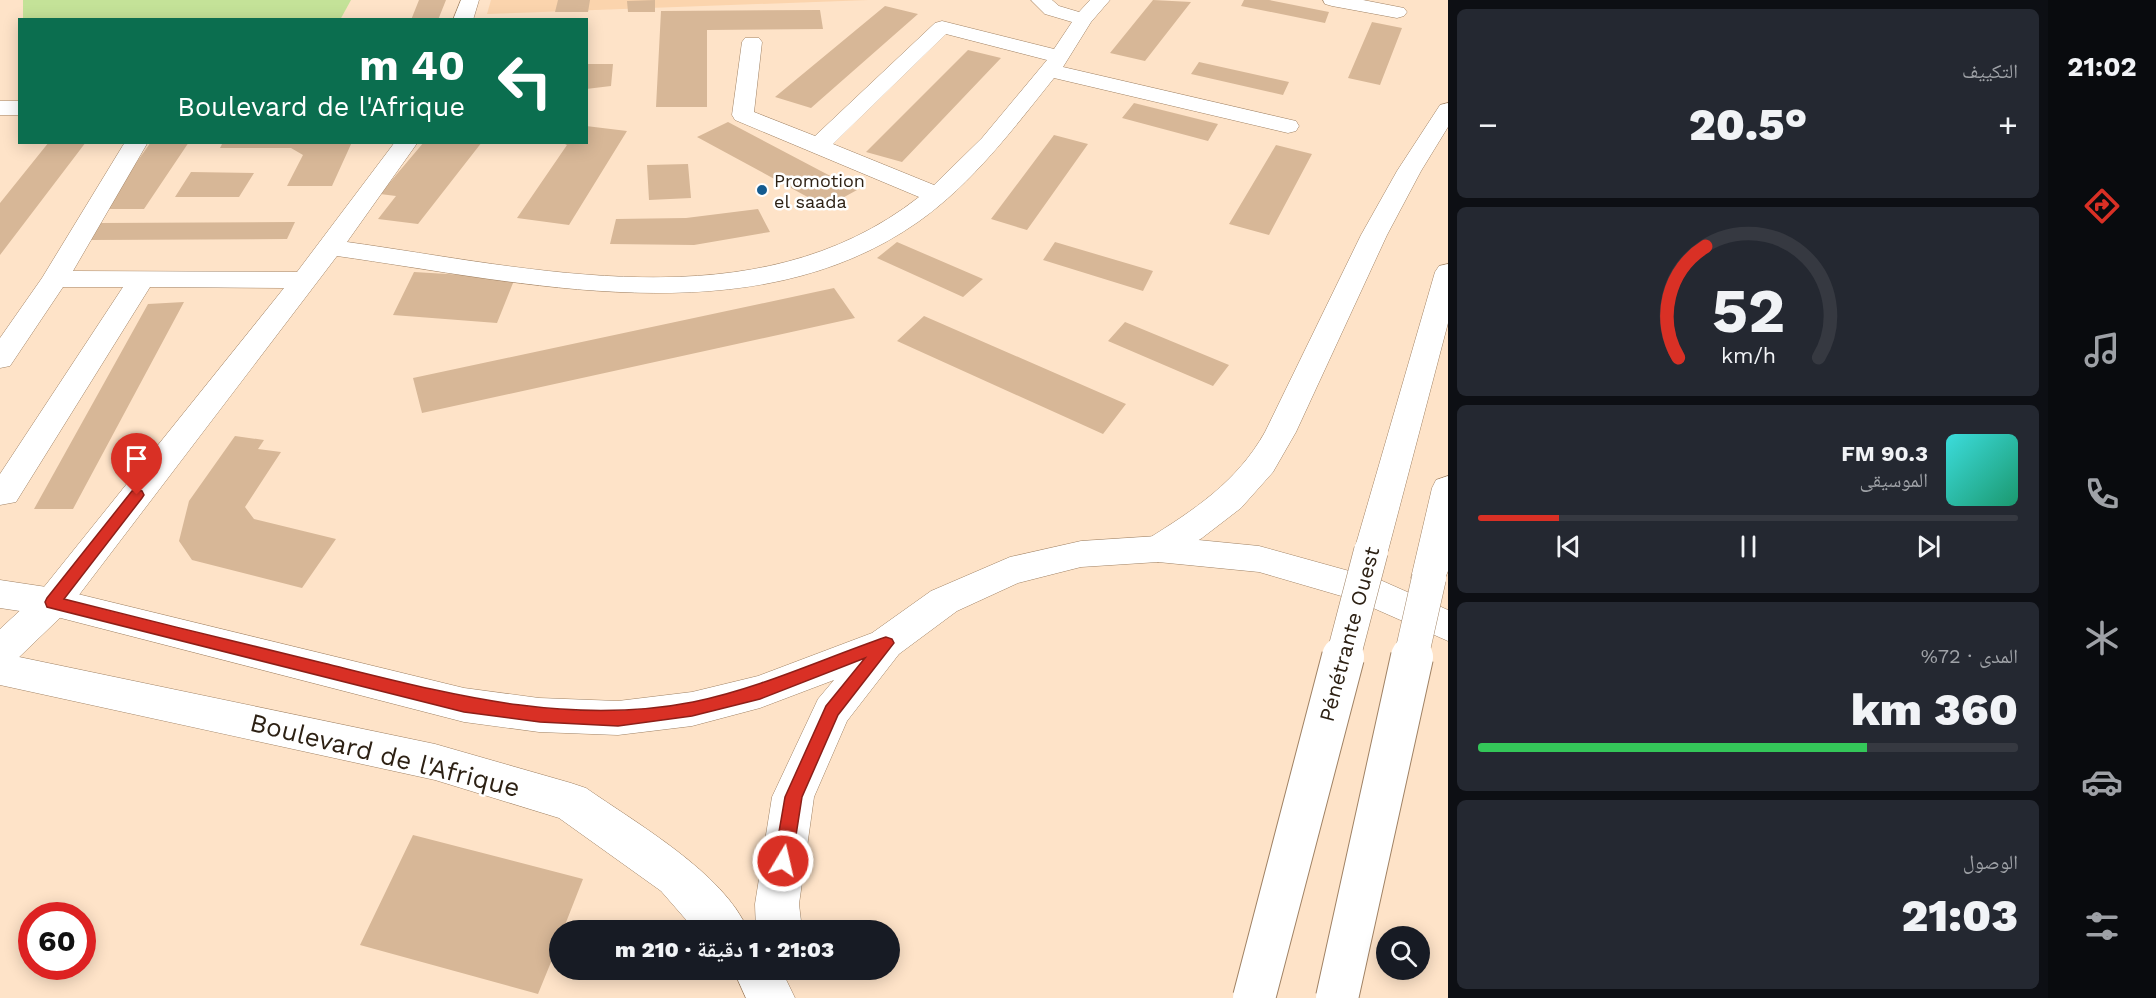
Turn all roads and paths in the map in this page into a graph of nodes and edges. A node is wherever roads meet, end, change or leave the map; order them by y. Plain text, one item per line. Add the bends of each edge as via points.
1 (470, 0) edge
2 (1040, 0) edge
3 (1101, 0) edge
4 (1332, 0) edge
5 (1397, 12) dead end
6 (464, 18) edge
7 (1083, 19) junction
8 (752, 42) dead end
9 (1054, 63) junction
10 (0, 108) edge
11 (18, 108) edge
12 (1448, 110) edge
13 (1288, 126) dead end
14 (136, 144) edge
15 (406, 144) edge
16 (818, 146) junction
17 (936, 195) junction
18 (330, 248) junction
19 (1448, 272) edge
20 (55, 279) junction
21 (142, 279) junction
22 (305, 280) junction
23 (0, 359) edge
24 (1448, 488) edge
25 (4, 494) dead end
26 (1158, 549) junction
27 (0, 594) edge
28 (53, 602) junction
29 (1448, 626) edge
30 (886, 643) junction
31 (0, 652) edge
32 (0, 669) edge
33 (717, 920) edge
34 (778, 920) edge
35 (762, 980) edge
36 (783, 980) edge
37 (771, 998) edge
38 (785, 998) edge
39 (1254, 998) edge
40 (1337, 998) edge

1 - 6 main road
2 - 7 main road via 1052,10
3 - 7 main road
4 - 5 main road
7 - 9 main road
8 - 16 main road via 743,115
9 - 13 main road
9 - 16 main road via 942,27
9 - 17 main road via 990,143
10 - 11 main road
12 - 26 main road via 1379,227 1271,449 1241,490 1210,516
14 - 20 main road
15 - 18 main road
16 - 17 main road
17 - 18 main road via 909,217 864,243 810,266 743,280 662,286 570,281
18 - 22 main road
19 - 39 main road, Pénétrante Ouest, bridge
20 - 21 main road
20 - 23 main road
21 - 22 main road
21 - 25 main road
22 - 28 main road
24 - 40 main road, bridge
26 - 29 main road via 1259,559 1365,589
26 - 30 main road via 1081,554 1010,571 944,601
27 - 28 main road
28 - 30 main road via 464,705 540,715 618,718 692,709 760,692
28 - 31 main road
30 - 34 main road via 832,711 793,797 777,904
32 - 33 main road, Boulevard de l'Afrique via 435,762 571,802 676,876
35 - 37 main road
36 - 38 main road

